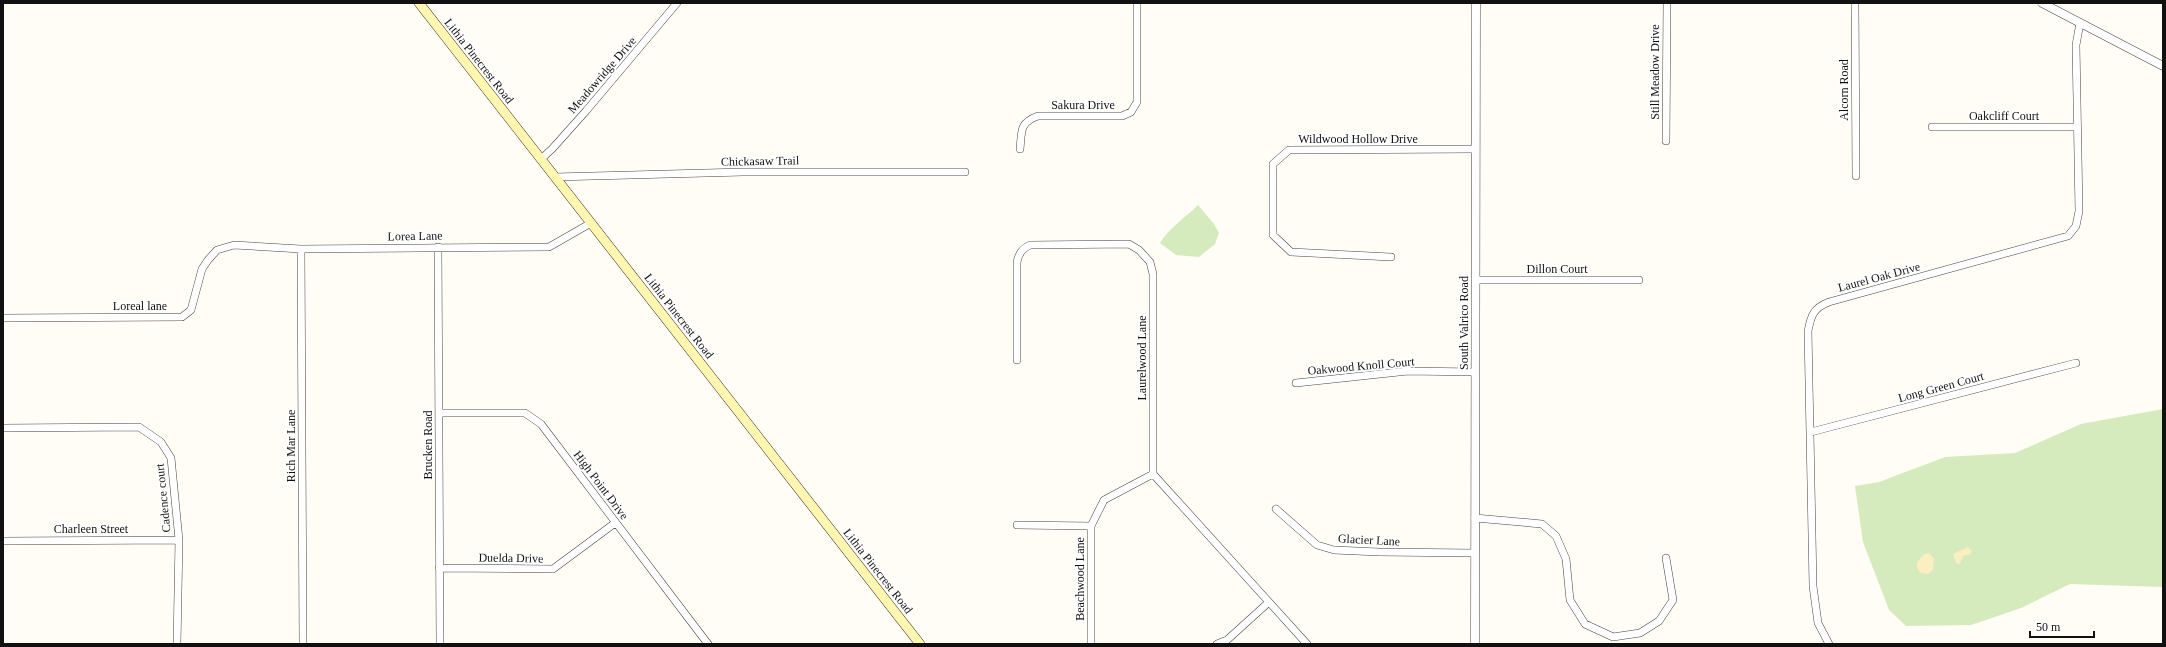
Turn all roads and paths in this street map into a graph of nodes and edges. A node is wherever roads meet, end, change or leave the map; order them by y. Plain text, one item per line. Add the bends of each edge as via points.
1 (419, 3) edge
2 (677, 3) edge
3 (1137, 3) edge
4 (1476, 3) edge
5 (1667, 3) edge
6 (1855, 3) edge
7 (2046, 4) edge
8 (2080, 23) junction
9 (2163, 66) edge
10 (2076, 127) junction
11 (1932, 128) dead end
12 (1666, 141) dead end
13 (1020, 149) dead end
14 (1475, 149) junction
15 (541, 159) junction
16 (965, 172) dead end
17 (1856, 176) dead end
18 (555, 177) junction
19 (591, 223) junction
20 (234, 245) joint
21 (438, 247) junction
22 (301, 249) junction
23 (1391, 257) dead end
24 (1476, 280) junction
25 (1639, 280) dead end
26 (3, 318) edge
27 (1017, 360) dead end
28 (2076, 364) dead end
29 (1475, 372) junction
30 (1296, 383) dead end
31 (438, 413) junction
32 (3, 428) edge
33 (1811, 432) junction
34 (1153, 474) junction
35 (1276, 509) dead end
36 (1475, 518) junction
37 (615, 523) junction
38 (1017, 525) dead end
39 (1091, 526) junction
40 (179, 540) junction
41 (3, 541) edge
42 (1475, 553) junction
43 (1666, 558) dead end
44 (439, 568) junction
45 (1269, 602) junction
46 (177, 644) edge
47 (303, 644) edge
48 (440, 644) edge
49 (708, 644) edge
50 (920, 644) edge
51 (1091, 644) edge
52 (1217, 644) edge
53 (1307, 644) edge
54 (1475, 644) edge
55 (1829, 644) edge

1 - 15 main road, Lithia Pinecrest Road
2 - 15 street, Meadowridge Drive via 586,111
3 - 13 street, Sakura Drive via 1136,102 1131,112 1122,116 1038,116 1027,120 1022,128
4 - 14 street, South Valrico Road
5 - 12 street, Still Meadow Drive
6 - 17 street, Alcorn Road
7 - 8 street
8 - 9 street
8 - 10 street, Laurel Oak Drive via 2076,45
10 - 11 street, Oakcliff Court
10 - 33 street, Laurel Oak Drive via 2079,211 2076,226 2068,236 1815,308 1808,331
14 - 23 street, Wildwood Hollow Drive via 1289,150 1273,164 1273,235 1291,252
14 - 24 street, South Valrico Road
15 - 18 main road, Lithia Pinecrest Road
16 - 18 street, Chickasaw Trail via 751,172
18 - 19 main road, Lithia Pinecrest Road
19 - 21 street, Lorea Lane via 549,247
19 - 50 main road, Lithia Pinecrest Road
20 - 22 street, Lorea Lane
20 - 26 street, Loreal lane via 217,250 208,260 202,269 191,310 182,317
21 - 22 street, Lorea Lane
21 - 31 street, Brucken Road
22 - 47 street, Rich Mar Lane
24 - 25 street, Dillon Court
24 - 29 street, South Valrico Road
27 - 34 street, Laurelwood Lane via 1017,262 1024,248 1030,245 1129,244 1139,250 1150,262 1153,274
28 - 33 street, Long Green Court
29 - 30 street, Oakwood Knoll Court via 1408,371
29 - 36 street, South Valrico Road
31 - 37 street, High Point Drive via 525,413 541,424
31 - 44 street, Brucken Road
32 - 40 street, Cadence court via 139,426 161,442 171,458
33 - 55 street, Laurel Oak Drive via 1812,586 1818,623
34 - 39 street, Beachwood Lane via 1104,500
34 - 45 street
35 - 42 street, Glacier Lane via 1317,545 1334,550
36 - 42 street, South Valrico Road
36 - 43 street via 1542,524 1556,536 1566,559 1570,600 1586,624 1613,637 1640,633 1659,621 1673,600
37 - 44 street, Duelda Drive via 553,569
37 - 49 street, High Point Drive
38 - 39 street
39 - 51 street, Beachwood Lane
40 - 41 street, Charleen Street
40 - 46 street, Cadence court
42 - 54 street, South Valrico Road
44 - 48 street, Brucken Road
45 - 52 street via 1227,640
45 - 53 street

